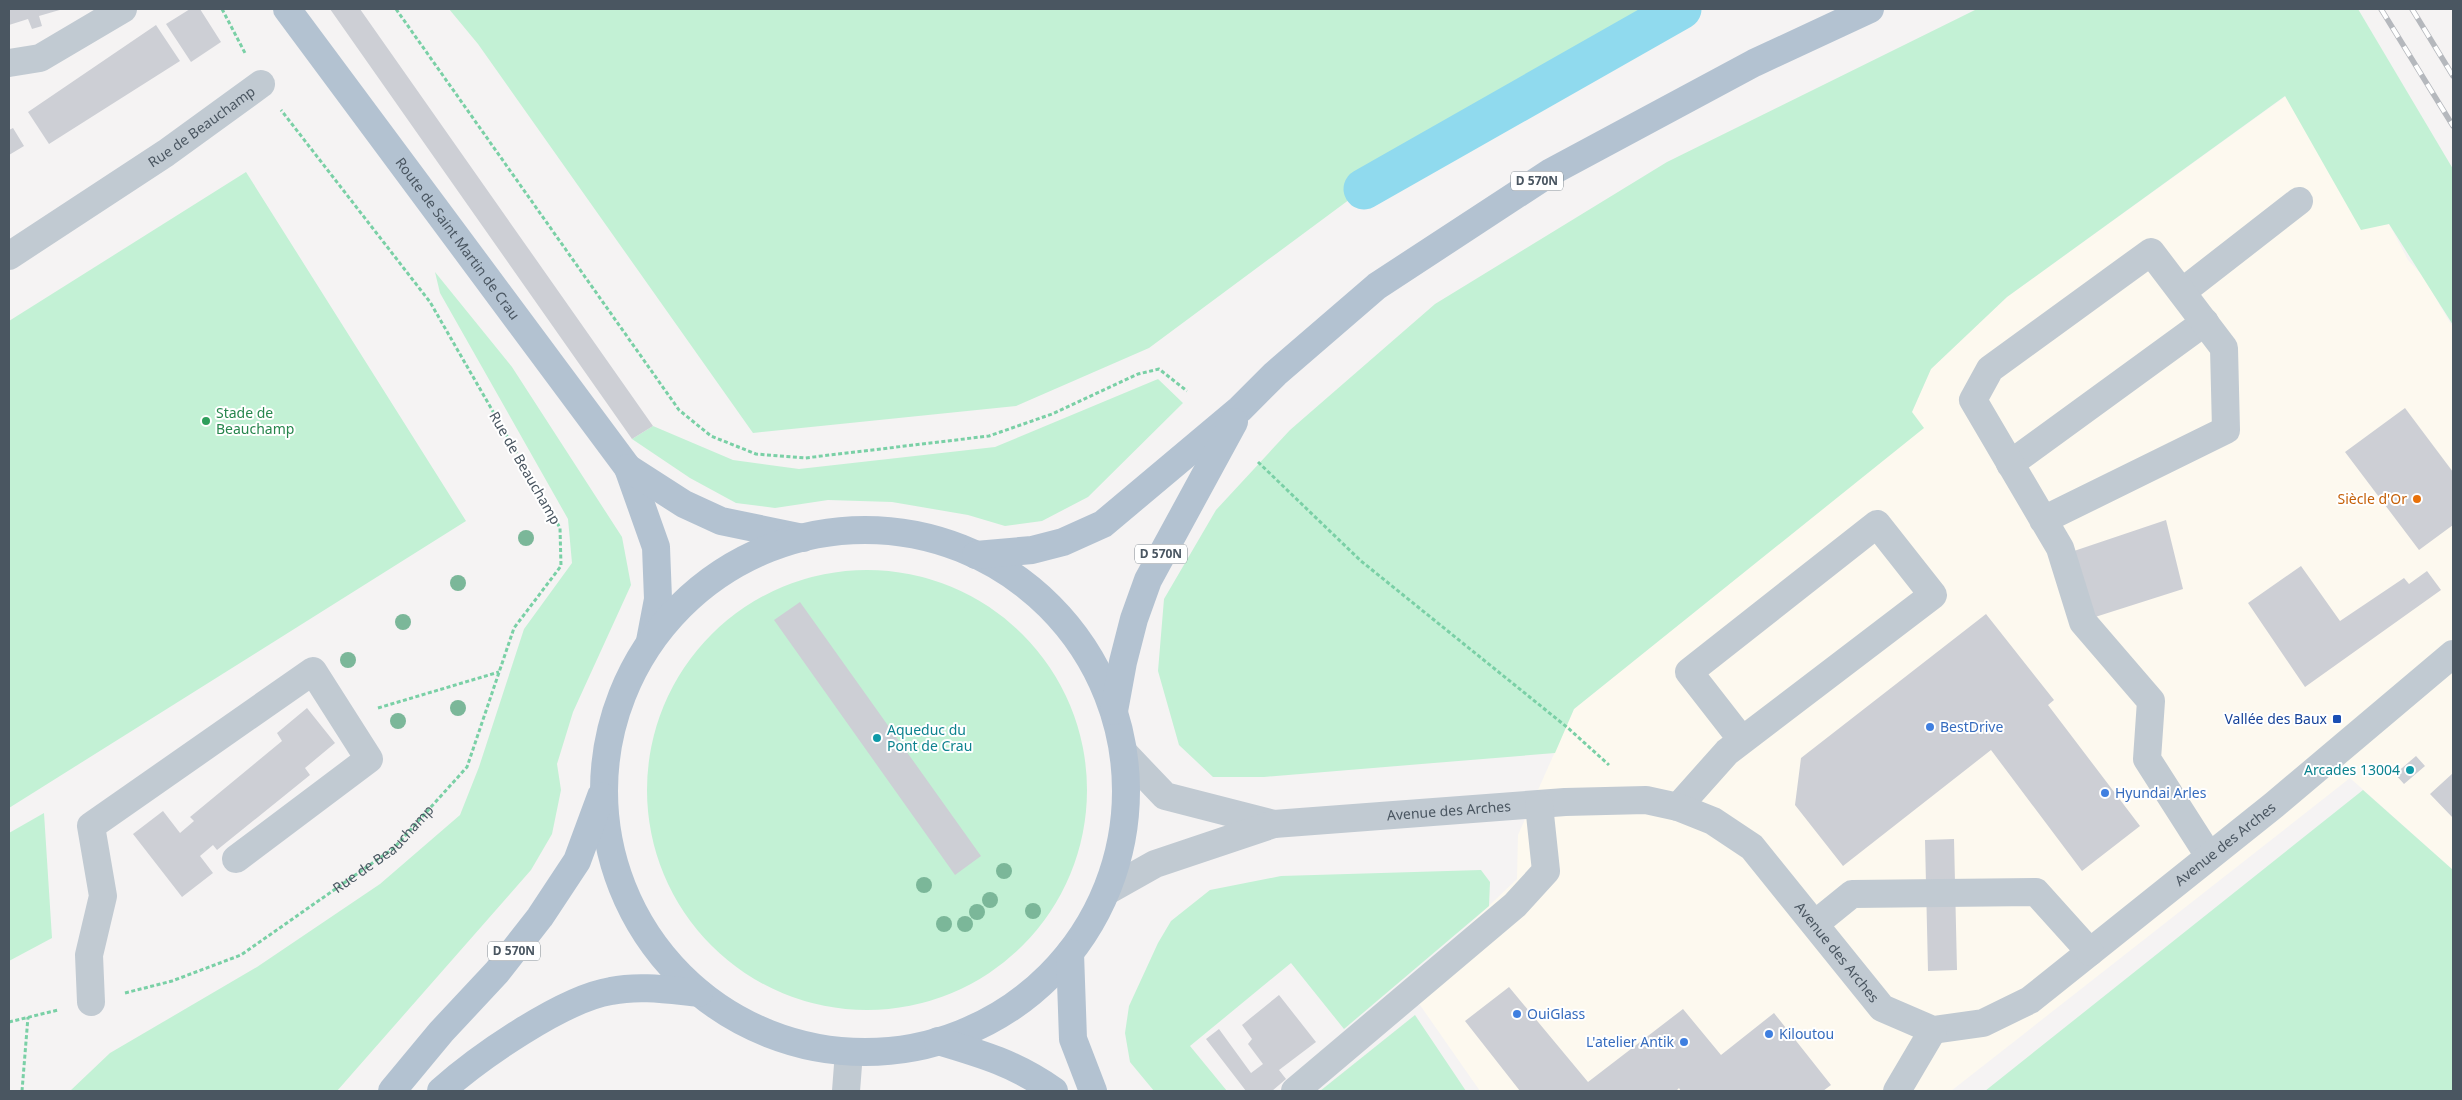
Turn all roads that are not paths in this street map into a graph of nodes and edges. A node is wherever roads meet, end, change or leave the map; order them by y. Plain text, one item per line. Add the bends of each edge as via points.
1 (123, 9) edge
2 (287, 9) edge
3 (1870, 9) edge
4 (9, 63) edge
5 (261, 84) road end
6 (2299, 201) dead end
7 (9, 256) edge
8 (2182, 292) junction
9 (2205, 322) junction
10 (1240, 409) junction
11 (2010, 464) junction
12 (628, 468) junction
13 (2043, 520) junction
14 (803, 538) junction
15 (976, 555) junction
16 (650, 642) junction
17 (2453, 654) edge
18 (1114, 711) junction
19 (1742, 740) junction
20 (1124, 753) junction
21 (603, 790) junction
22 (1539, 805) junction
23 (1678, 807) junction
24 (1274, 824) junction
25 (2209, 856) junction
26 (236, 859) dead end
27 (1107, 891) junction
28 (1815, 924) junction
29 (2090, 952) junction
30 (1070, 953) junction
31 (698, 993) junction
32 (92, 1002) road end
33 (1933, 1030) junction
34 (938, 1041) junction
35 (849, 1052) junction
36 (392, 1091) edge
37 (441, 1091) edge
38 (846, 1091) edge
39 (1054, 1091) edge
40 (1093, 1091) edge
41 (1295, 1091) edge
42 (1897, 1091) edge

1 - 4 street via 40,58
2 - 12 main road, Route de Saint Martin de Crau
3 - 10 main road, D 570N via 1754,62 1552,172 1377,286 1275,374
5 - 7 street, Rue de Beauchamp via 166,153
6 - 8 street
8 - 9 street
8 - 11 street via 2151,252 1990,369 1973,400
9 - 11 street
9 - 13 street via 2224,348 2226,430
10 - 15 main road, D 570N via 1103,524 1063,542 1040,548
10 - 18 main road, D 570N via 1148,580 1125,653
11 - 13 street
12 - 14 main road, Route de Saint Martin de Crau via 684,504 721,520
12 - 16 main road, Route de Saint Martin de Crau via 656,547 658,599
13 - 25 street via 2060,548 2083,622 2151,702 2147,759
14 - 15 main road via 873,530 943,542
14 - 16 main road via 758,553 717,576 680,606
15 - 18 main road via 1014,576 1047,603 1075,635 1098,671
16 - 21 main road via 622,696 609,738
17 - 25 street, Avenue des Arches
18 - 20 main road
19 - 19 street via 1933,595 1877,524 1688,672
19 - 23 street via 1727,752
20 - 24 street, Avenue des Arches via 1165,796
20 - 27 main road via 1126,800 1121,846
21 - 31 main road via 610,847 628,902 658,951
21 - 36 main road, D 570N via 577,861 540,916 497,972
22 - 23 street, Avenue des Arches via 1646,800
22 - 24 street, Avenue des Arches
22 - 41 street via 1546,871 1515,905
23 - 28 street, Avenue des Arches via 1719,824 1752,846
24 - 27 street, Avenue des Arches via 1155,864
25 - 29 street, Avenue des Arches
26 - 32 street via 370,759 313,672 91,826 103,896 89,955
27 - 30 main road via 1091,923
28 - 29 street via 1852,894 2036,892
28 - 33 street, Avenue des Arches via 1882,1008
29 - 33 street, Avenue des Arches via 2030,1000 2014,1008 1983,1023
30 - 34 main road via 1043,982 1011,1008 976,1027
30 - 40 main road via 1074,1039
31 - 35 main road via 732,1016 769,1034 808,1046
31 - 37 main road via 647,988 610,991 562,1009 511,1039
33 - 42 street
34 - 35 main road via 894,1050
34 - 39 main road via 987,1055 1029,1074
35 - 38 street

